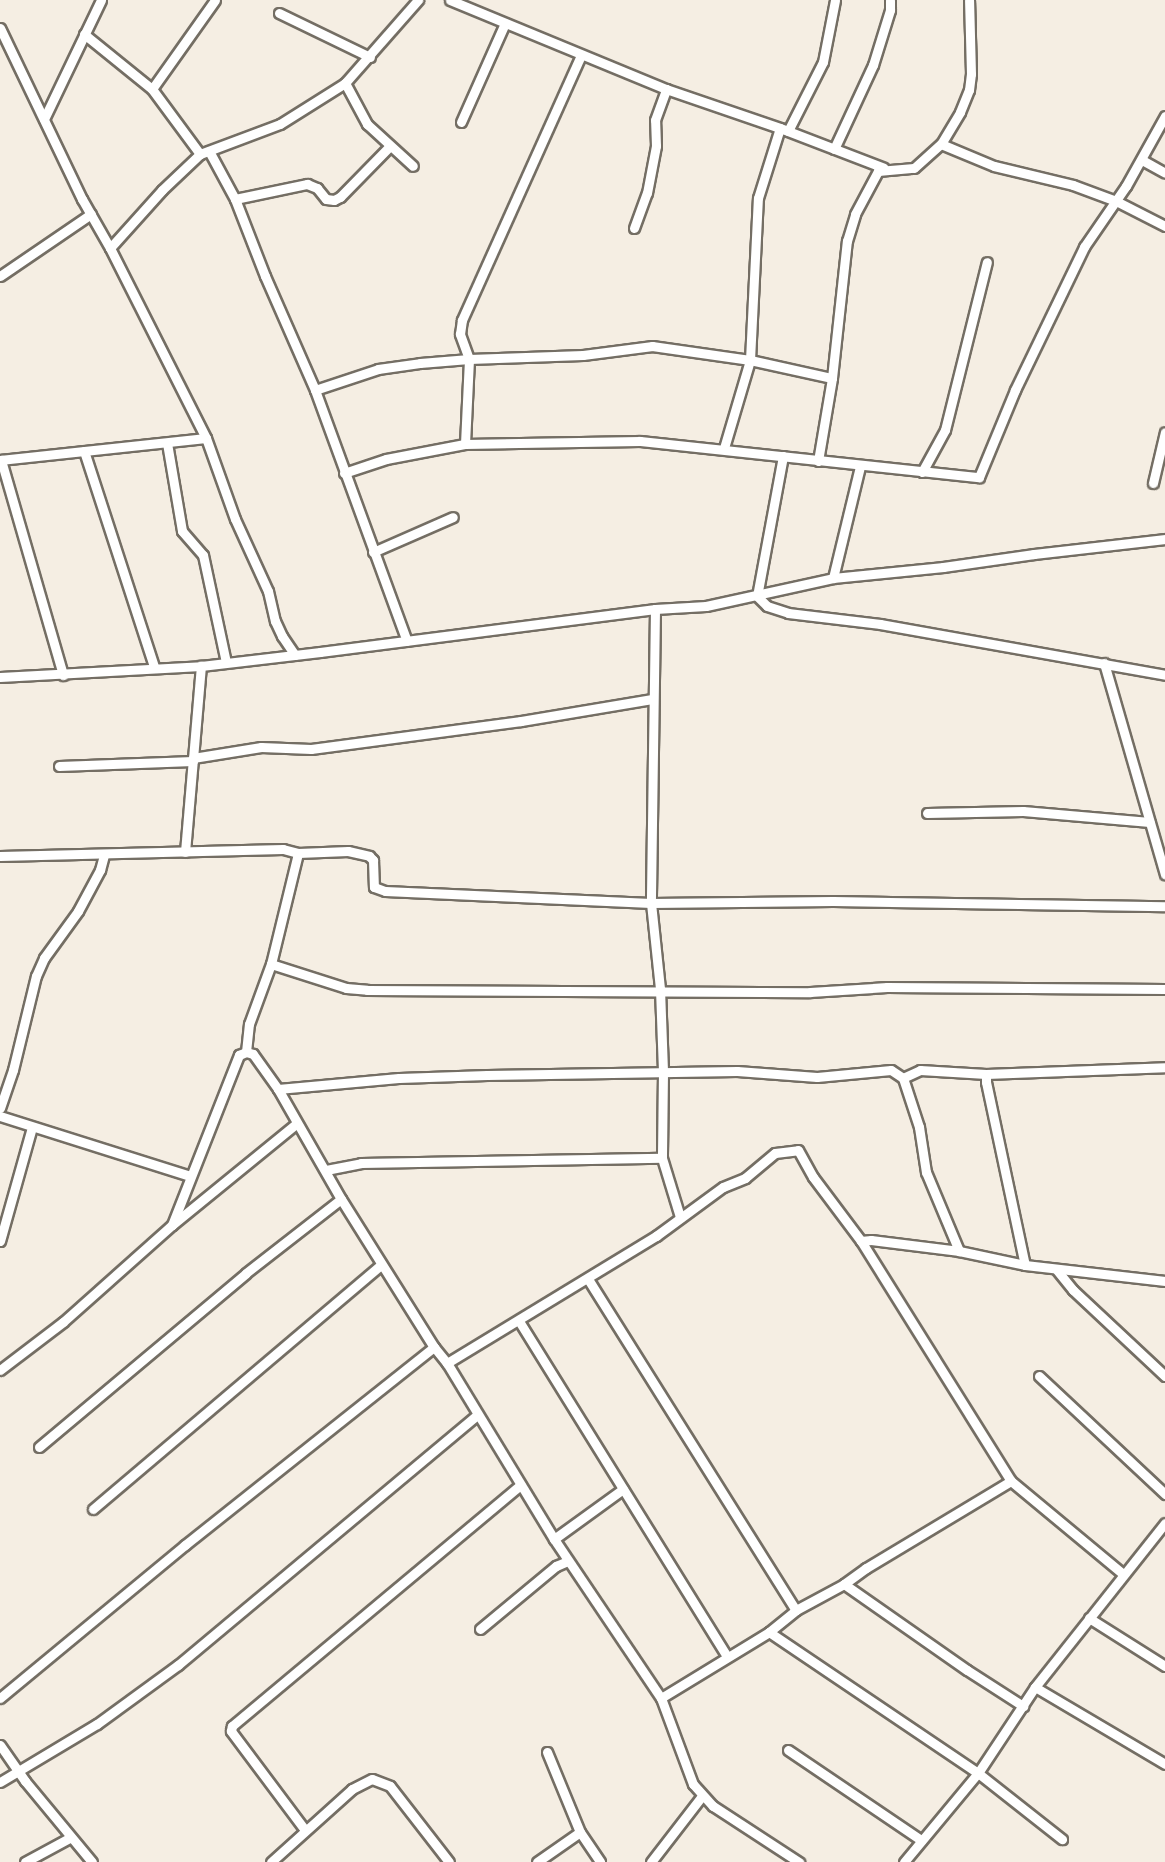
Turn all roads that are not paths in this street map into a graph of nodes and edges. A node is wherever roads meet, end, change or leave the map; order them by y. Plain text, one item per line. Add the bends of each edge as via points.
1 (101, 0) edge
2 (215, 0) edge
3 (418, 0) edge
4 (450, 0) edge
5 (835, 0) edge
6 (890, 0) edge
7 (969, 0) edge
8 (279, 13) dead end
9 (505, 24) junction
10 (0, 28) edge
11 (84, 34) junction
12 (581, 55) junction
13 (370, 57) junction
14 (345, 83) junction
15 (152, 89) junction
16 (666, 89) junction
17 (1165, 116) edge
18 (44, 119) junction
19 (461, 122) dead end
20 (784, 130) junction
21 (940, 144) junction
22 (390, 146) junction
23 (834, 149) junction
24 (204, 153) junction
25 (1142, 160) junction
26 (413, 166) dead end
27 (884, 168) junction
28 (1165, 173) edge
29 (235, 199) junction
30 (1116, 201) junction
31 (91, 214) junction
32 (1165, 226) edge
33 (634, 228) dead end
34 (110, 248) junction
35 (987, 262) dead end
36 (0, 276) edge
37 (468, 359) junction
38 (750, 360) junction
39 (832, 378) junction
40 (315, 390) junction
41 (1165, 432) edge
42 (206, 438) junction
43 (167, 443) junction
44 (465, 444) junction
45 (724, 448) junction
46 (84, 451) junction
47 (783, 456) junction
48 (1, 460) edge
49 (818, 461) junction
50 (860, 466) junction
51 (922, 472) junction
52 (344, 473) junction
53 (1153, 483) dead end
54 (453, 517) dead end
55 (1165, 539) edge
56 (373, 552) junction
57 (833, 578) junction
58 (757, 596) junction
59 (655, 609) junction
60 (407, 641) junction
61 (295, 655) junction
62 (226, 662) junction
63 (1104, 663) junction
64 (201, 666) junction
65 (154, 667) junction
66 (63, 675) junction
67 (1165, 675) edge
68 (0, 677) edge
69 (652, 699) junction
70 (193, 759) junction
71 (59, 766) dead end
72 (927, 813) dead end
73 (1150, 822) junction
74 (185, 852) junction
75 (298, 852) junction
76 (105, 855) junction
77 (0, 856) edge
78 (1165, 874) edge
79 (651, 903) junction
80 (1165, 906) edge
81 (271, 964) junction
82 (660, 989) junction
83 (1165, 989) edge
84 (246, 1052) junction
85 (1165, 1067) edge
86 (663, 1072) junction
87 (986, 1074) junction
88 (903, 1078) junction
89 (278, 1089) junction
90 (0, 1108) edge
91 (0, 1116) edge
92 (297, 1123) junction
93 (32, 1126) junction
94 (662, 1158) junction
95 (326, 1170) junction
96 (190, 1176) junction
97 (341, 1199) junction
98 (680, 1217) junction
99 (172, 1225) junction
100 (0, 1241) edge
101 (861, 1241) junction
102 (959, 1251) junction
103 (381, 1265) junction
104 (1024, 1265) junction
105 (1056, 1269) junction
106 (588, 1279) junction
107 (1165, 1281) edge
108 (519, 1321) junction
109 (434, 1347) junction
110 (447, 1363) junction
111 (0, 1370) edge
112 (1039, 1376) dead end
113 (1165, 1376) edge
114 (477, 1415) junction
115 (39, 1447) dead end
116 (1011, 1481) junction
117 (520, 1485) junction
118 (623, 1489) junction
119 (1165, 1494) edge
120 (93, 1509) dead end
121 (1165, 1523) edge
122 (554, 1539) junction
123 (568, 1561) junction
124 (1123, 1574) junction
125 (844, 1584) junction
126 (796, 1610) junction
127 (1089, 1618) junction
128 (480, 1629) dead end
129 (769, 1632) junction
130 (728, 1657) junction
131 (1165, 1666) edge
132 (1035, 1687) junction
133 (0, 1698) edge
134 (661, 1698) junction
135 (1023, 1706) junction
136 (0, 1745) edge
137 (788, 1750) dead end
138 (547, 1752) dead end
139 (1165, 1764) edge
140 (18, 1772) junction
141 (978, 1773) junction
142 (0, 1782) edge
143 (702, 1796) junction
144 (305, 1830) junction
145 (580, 1832) junction
146 (71, 1837) junction
147 (1062, 1839) dead end
148 (921, 1840) junction
149 (25, 1862) edge
150 (92, 1862) edge
151 (271, 1862) edge
152 (449, 1862) edge
153 (537, 1862) edge
154 (600, 1862) edge
155 (651, 1862) edge
156 (799, 1862) edge
157 (904, 1862) edge

1 - 11 street
2 - 15 street
3 - 13 street
4 - 9 street
5 - 20 street via 823,62
6 - 23 street via 873,65
7 - 21 street via 969,90
8 - 13 street
9 - 12 street
9 - 19 street
10 - 18 street
11 - 15 street
11 - 18 street
12 - 16 street
12 - 37 street via 462,320 460,334
13 - 14 street
14 - 22 street via 367,124
14 - 24 street via 280,124
15 - 24 street
16 - 20 street
16 - 33 street via 655,120 656,146 647,193
17 - 25 street
18 - 31 street
20 - 23 street
20 - 38 street via 758,198
21 - 27 street via 914,168
21 - 30 street via 994,166 1073,185
22 - 26 street
22 - 29 street via 334,200 326,199 317,188 307,184
23 - 27 street
24 - 29 street
24 - 34 street via 162,190
25 - 28 street
25 - 30 street
27 - 39 street via 867,187 847,241
29 - 40 street
30 - 32 street
30 - 51 street via 1084,247 1015,390 983,472 972,478
31 - 34 street
31 - 36 street
34 - 42 street
35 - 51 street via 945,430
37 - 38 street via 584,355 652,346
37 - 40 street via 378,369
37 - 44 street
38 - 39 street
38 - 45 street
39 - 49 street
40 - 52 street
41 - 53 street
42 - 43 street
42 - 61 street via 267,591 275,621
43 - 46 street
43 - 62 street via 182,531 203,555
44 - 45 street via 640,441
44 - 52 street via 386,459
45 - 47 street
46 - 48 street
46 - 65 street
47 - 49 street
47 - 58 street
48 - 66 street
49 - 50 street
50 - 51 street
50 - 57 street
52 - 56 street
54 - 56 street
55 - 57 street
56 - 60 street
57 - 58 street
58 - 59 street via 706,606
58 - 63 street via 767,606 788,613 880,624
59 - 60 street
59 - 69 street
60 - 61 street
61 - 62 street
62 - 64 street
63 - 67 street
63 - 73 street
64 - 65 street
64 - 70 street
65 - 66 street
66 - 68 street
69 - 70 street via 310,749 261,747
69 - 79 street
70 - 71 street
70 - 74 street
72 - 73 street via 1023,811
73 - 78 street
74 - 75 street
74 - 76 street
75 - 79 street via 348,851 369,856 375,865 374,887 378,891
75 - 81 street
76 - 77 street
76 - 90 street via 78,911 44,958 36,976
79 - 80 street via 833,901
79 - 82 street
81 - 82 street via 346,988 367,990
81 - 84 street via 249,1024
82 - 83 street
82 - 86 street
84 - 89 street via 253,1054
84 - 96 street via 239,1055
85 - 87 street
86 - 88 street via 737,1071 817,1077 891,1070
86 - 89 street via 399,1078
86 - 94 street
87 - 88 street via 920,1070
87 - 104 street
88 - 102 street via 919,1127 926,1172
89 - 92 street
91 - 93 street
92 - 95 street
92 - 99 street
93 - 96 street
93 - 100 street
94 - 95 street via 361,1163
94 - 98 street
95 - 97 street
96 - 99 street
97 - 103 street
97 - 115 street via 246,1273
98 - 101 street via 723,1187 745,1178 775,1153 798,1150 813,1177
98 - 106 street
99 - 111 street via 63,1322
101 - 102 street
101 - 116 street
102 - 104 street
103 - 109 street
103 - 120 street
104 - 105 street
105 - 107 street
105 - 113 street via 1073,1290
106 - 108 street
106 - 126 street
108 - 110 street
108 - 118 street
109 - 110 street
109 - 133 street
110 - 114 street
112 - 119 street
114 - 117 street
114 - 140 street via 178,1665 97,1724
116 - 124 street
116 - 125 street
117 - 122 street
117 - 144 street via 232,1726 231,1731
118 - 122 street
118 - 130 street
121 - 124 street
122 - 123 street
123 - 128 street via 534,1582
123 - 134 street
124 - 127 street
125 - 126 street
125 - 135 street
126 - 129 street
127 - 131 street
127 - 132 street
129 - 130 street
129 - 141 street
130 - 134 street
132 - 135 street
132 - 139 street
134 - 143 street via 693,1784
135 - 141 street
136 - 140 street
137 - 148 street
138 - 145 street
140 - 142 street
140 - 146 street
141 - 147 street
141 - 148 street
143 - 155 street
143 - 156 street
144 - 151 street
144 - 152 street via 352,1790 378,1779 390,1786
145 - 153 street
145 - 154 street
146 - 149 street
146 - 150 street
148 - 157 street

